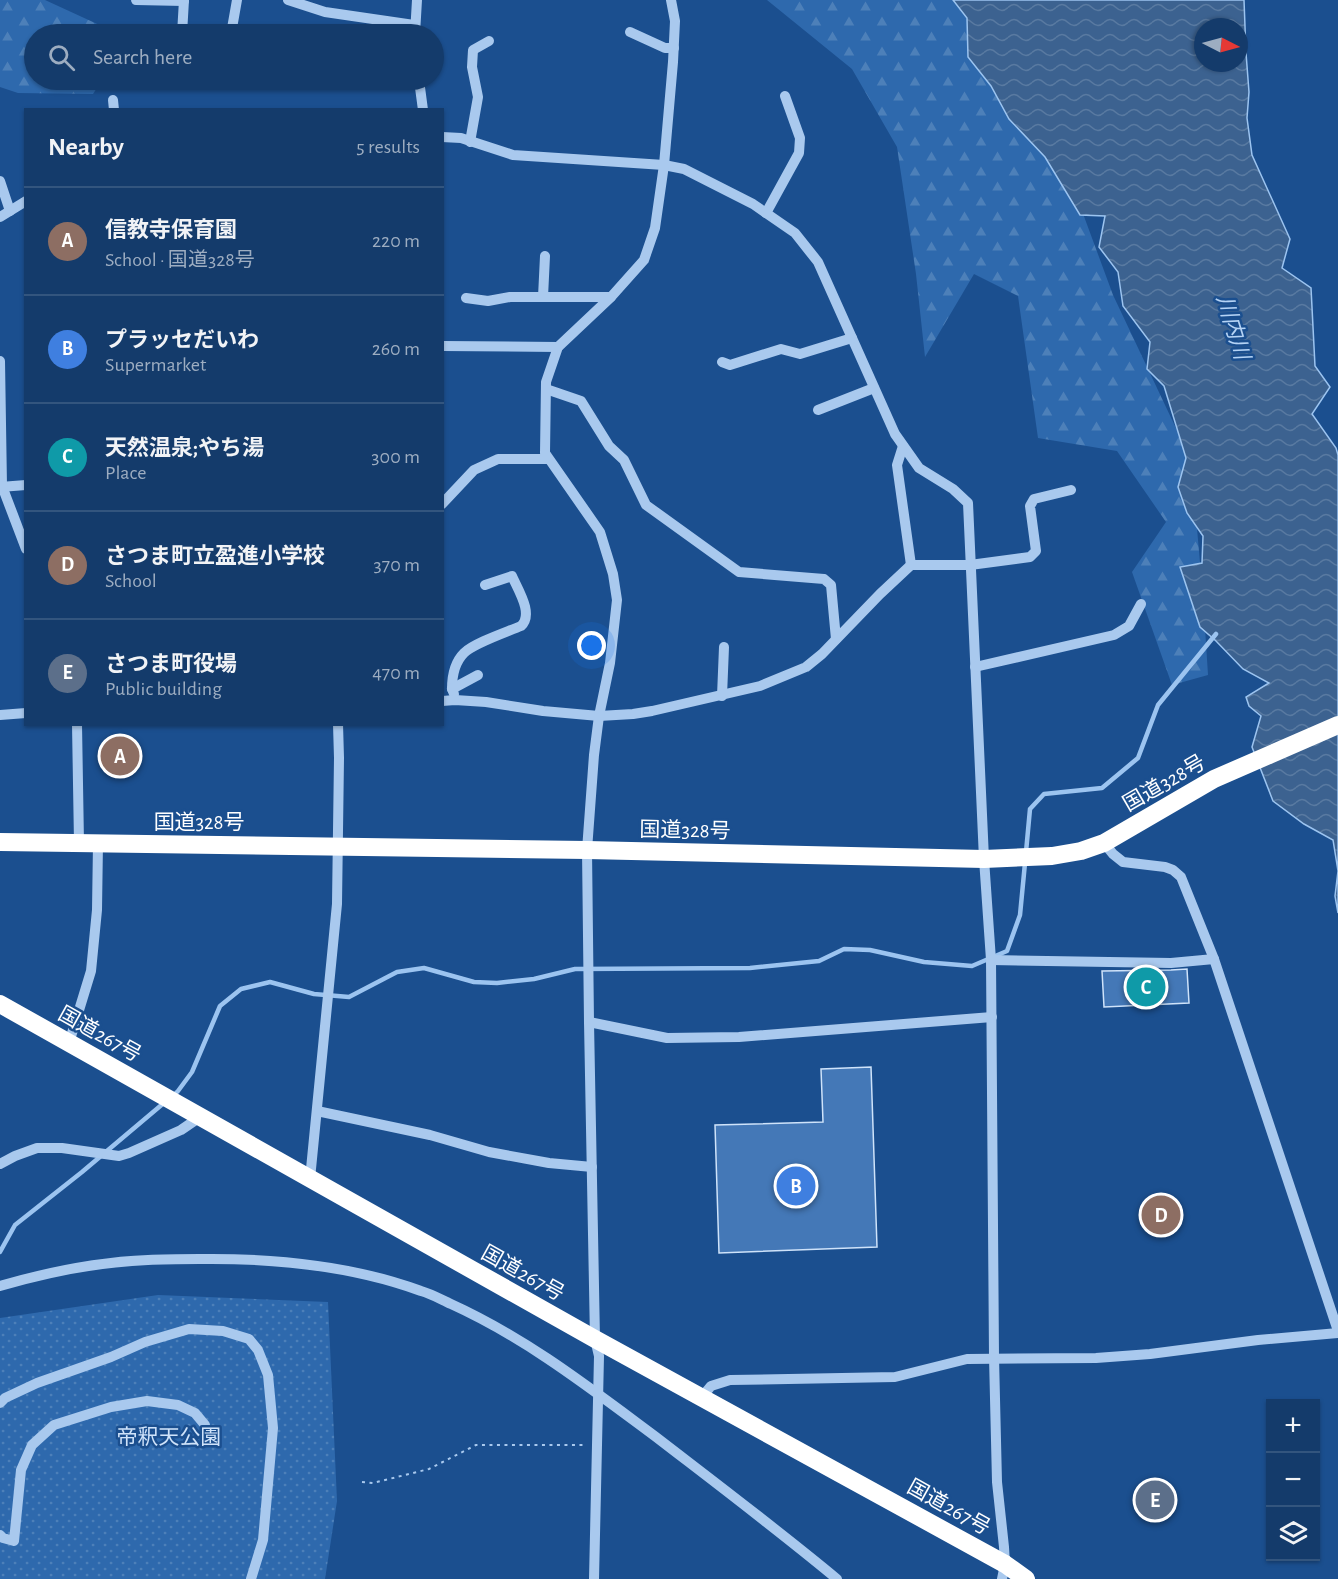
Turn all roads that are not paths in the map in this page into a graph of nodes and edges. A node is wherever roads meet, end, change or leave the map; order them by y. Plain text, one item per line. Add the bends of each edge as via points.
1 (136, 0) edge
2 (237, 0) edge
3 (288, 0) edge
4 (417, 0) edge
5 (671, 0) edge
6 (184, 1) edge
7 (183, 24) edge
8 (233, 24) edge
9 (384, 24) edge
10 (415, 24) edge
11 (630, 32) dead end
12 (489, 41) dead end
13 (674, 48) junction
14 (420, 90) edge
15 (785, 96) dead end
16 (423, 108) edge
17 (444, 138) edge
18 (470, 142) junction
19 (664, 165) junction
20 (0, 181) edge
21 (24, 202) edge
22 (10, 211) junction
23 (766, 213) junction
24 (0, 217) edge
25 (545, 256) dead end
26 (543, 297) junction
27 (611, 297) junction
28 (466, 298) dead end
29 (852, 338) junction
30 (444, 346) edge
31 (558, 347) junction
32 (0, 361) edge
33 (722, 362) dead end
34 (874, 388) junction
35 (546, 389) junction
36 (818, 410) dead end
37 (903, 446) junction
38 (548, 459) junction
39 (24, 485) edge
40 (1, 487) edge
41 (1071, 490) dead end
42 (444, 502) edge
43 (24, 544) edge
44 (970, 565) junction
45 (911, 566) junction
46 (523, 572) dead end
47 (512, 576) junction
48 (485, 585) dead end
49 (1140, 604) dead end
50 (836, 639) junction
51 (724, 646) dead end
52 (975, 667) junction
53 (477, 675) dead end
54 (454, 695) junction
55 (722, 696) junction
56 (444, 700) edge
57 (24, 713) edge
58 (0, 716) edge
59 (599, 716) junction
60 (1338, 724) edge
61 (77, 726) edge
62 (338, 726) edge
63 (0, 842) edge
64 (79, 843) junction
65 (98, 843) junction
66 (1104, 843) junction
67 (338, 845) junction
68 (587, 850) junction
69 (984, 859) junction
70 (1214, 959) junction
71 (991, 960) junction
72 (0, 1004) edge
73 (992, 1017) junction
74 (589, 1022) junction
75 (69, 1043) junction
76 (317, 1111) junction
77 (200, 1117) junction
78 (0, 1164) edge
79 (592, 1167) junction
80 (310, 1179) junction
81 (0, 1286) edge
82 (1338, 1332) edge
83 (596, 1339) junction
84 (994, 1358) junction
85 (598, 1394) junction
86 (702, 1396) junction
87 (0, 1403) edge
88 (205, 1425) dead end
89 (0, 1534) edge
90 (1004, 1571) edge
91 (251, 1579) edge
92 (594, 1579) edge
93 (837, 1579) edge
94 (1026, 1579) edge

1 - 6 street
2 - 8 street
3 - 9 street
4 - 10 street
5 - 13 street
6 - 7 street
11 - 13 street via 665,48
12 - 18 street via 473,50 478,97
13 - 19 street
14 - 16 street
15 - 23 street via 800,138 799,153
17 - 18 street
18 - 19 street via 513,155
19 - 23 street via 684,169
19 - 27 street via 654,228 644,260
20 - 22 street
21 - 22 street
22 - 24 street
23 - 29 street via 795,233 818,262
25 - 26 street
26 - 27 street
26 - 28 street via 488,301
27 - 31 street
29 - 33 street via 800,354 781,349 730,365
29 - 34 street
30 - 31 street
31 - 35 street
32 - 40 street
34 - 36 street
34 - 37 street
35 - 38 street via 544,453
35 - 50 street via 581,400 609,446 624,460 646,505 739,572 824,579 831,585
37 - 44 street via 919,468 953,489 968,504
37 - 45 street via 897,465
38 - 42 street via 498,459 474,470
38 - 59 street via 600,532 613,574 617,600
39 - 40 street
40 - 43 street
41 - 44 street via 1034,499 1030,506 1036,551 1030,557
44 - 45 street
44 - 52 street
45 - 50 street
46 - 47 street
47 - 48 street
47 - 54 street via 527,612 525,622 465,652 452,676
49 - 52 street via 1129,626 1114,635
50 - 55 street via 806,667
51 - 55 street
52 - 69 street
53 - 54 street
54 - 56 street
54 - 59 street via 543,711
55 - 59 street via 652,711
57 - 58 street
59 - 68 street
60 - 66 highway, 国道328号 via 1214,779
61 - 64 street
62 - 67 street
63 - 64 highway, 国道328号
64 - 65 highway, 国道328号
65 - 67 highway, 国道328号
65 - 75 street via 91,971
66 - 69 highway, 国道328号 via 1052,856
66 - 70 street via 1123,862 1165,867 1181,877
67 - 68 highway, 国道328号
67 - 76 street via 337,904
68 - 69 highway, 国道328号
68 - 74 street
69 - 71 street
70 - 71 street via 1172,963
70 - 82 street
71 - 73 street
72 - 75 highway, 国道267号
73 - 74 street via 739,1037 667,1038
73 - 84 street
74 - 79 street
75 - 77 highway, 国道267号
76 - 79 street via 489,1152
76 - 80 street
77 - 78 street via 180,1130 118,1156 37,1148
77 - 80 highway, 国道267号
79 - 83 street
80 - 83 highway, 国道267号
81 - 85 street via 70,1269 147,1260 238,1259 351,1271 422,1291 482,1318
82 - 84 street via 1150,1354
83 - 85 street
83 - 86 highway, 国道267号
84 - 86 street via 967,1359 895,1377 730,1380 711,1386
84 - 90 street
85 - 92 street
85 - 93 street
86 - 90 highway, 国道267号
87 - 91 street via 37,1383 189,1329 223,1331 249,1339 268,1375 273,1428 263,1540
88 - 89 street via 195,1413 147,1401 111,1407 54,1425 32,1445 21,1470 14,1541
90 - 94 highway, 国道267号

